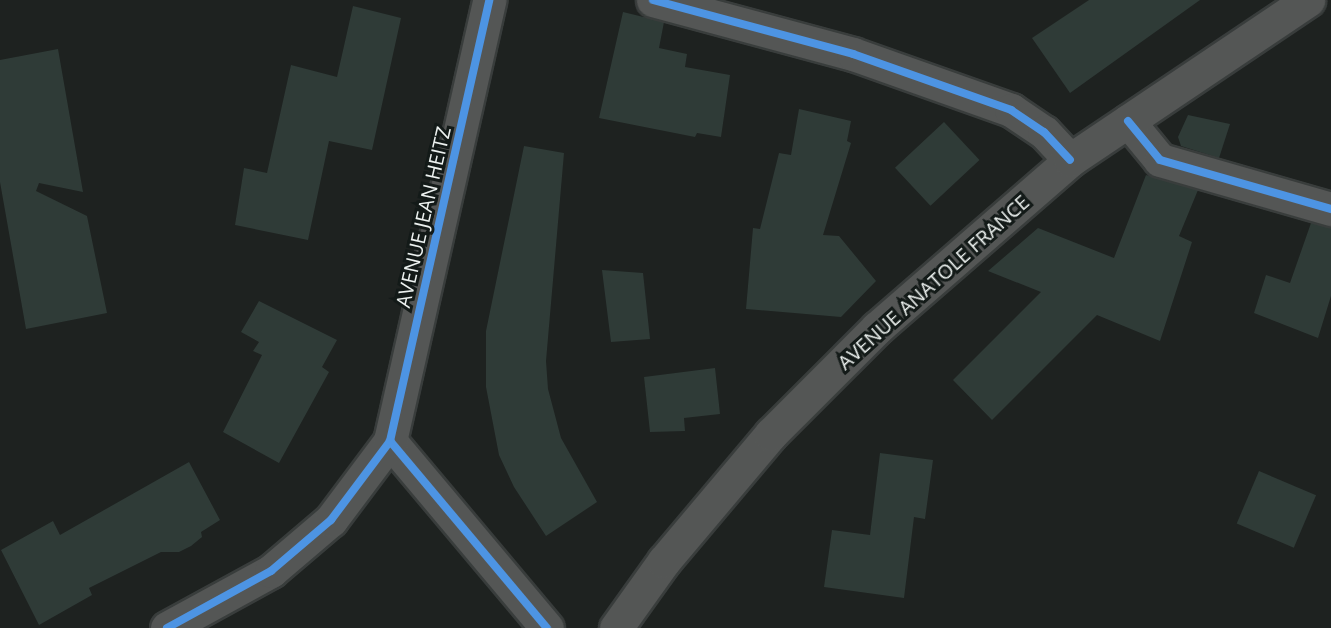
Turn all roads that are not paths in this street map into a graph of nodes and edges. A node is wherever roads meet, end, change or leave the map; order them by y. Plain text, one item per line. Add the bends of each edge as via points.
1 (489, 0) edge
2 (653, 0) edge
3 (1308, 0) edge
4 (1128, 121) junction
5 (1070, 160) junction
6 (1331, 209) edge
7 (390, 441) junction
8 (167, 628) edge
9 (547, 628) edge
10 (616, 628) edge

1 - 7 street, AVENUE JEAN HEITZ
2 - 5 street via 853,54 1011,110 1044,132
3 - 4 street, AVENUE ANATOLE FRANCE
4 - 5 street, AVENUE ANATOLE FRANCE
4 - 6 street via 1160,159
5 - 10 street, AVENUE ANATOLE FRANCE via 877,328 771,434 664,561
7 - 8 street, AVENUE JEAN HEITZ via 331,520 271,571
7 - 9 street

